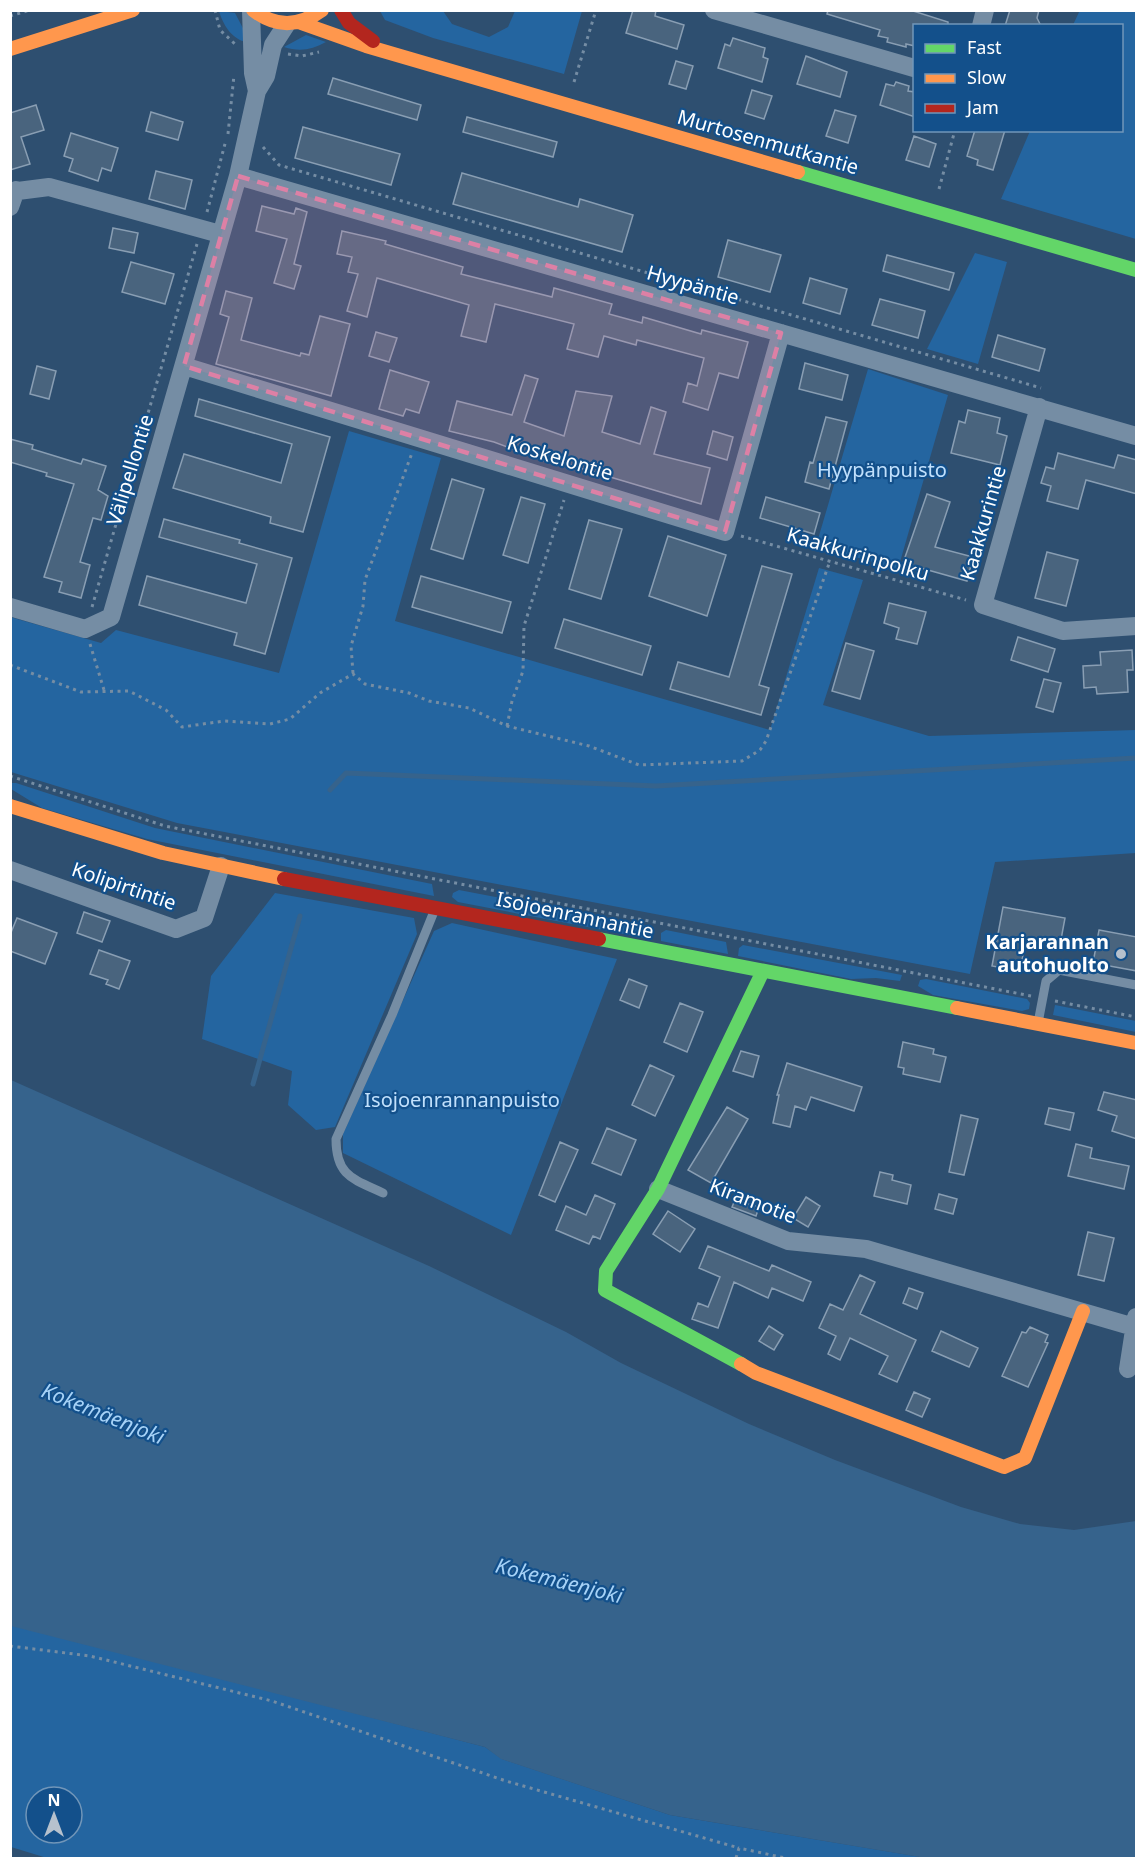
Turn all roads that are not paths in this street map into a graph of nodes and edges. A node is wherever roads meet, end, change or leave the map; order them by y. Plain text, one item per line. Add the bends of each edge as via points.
1 (133, 10) edge
2 (252, 10) edge
3 (322, 10) edge
4 (341, 10) edge
5 (714, 10) edge
6 (293, 24) junction
7 (10, 49) edge
8 (389, 51) junction
9 (913, 67) edge
10 (257, 91) junction
11 (238, 176) junction
12 (12, 196) edge
13 (220, 234) junction
14 (1137, 270) edge
15 (781, 333) junction
16 (184, 366) junction
17 (1039, 407) junction
18 (1137, 436) edge
19 (10, 607) edge
20 (1137, 626) edge
21 (10, 806) edge
22 (221, 866) junction
23 (10, 870) edge
24 (436, 906) junction
25 (762, 973) junction
26 (1137, 985) edge
27 (1037, 1025) junction
28 (1137, 1043) edge
29 (658, 1189) junction
30 (383, 1193) dead end
31 (1083, 1311) junction
32 (1136, 1322) edge
33 (1128, 1369) dead end

1 - 7 street
2 - 6 street, Murtosenmutkantie via 265,19
2 - 10 street, Välipellontie
3 - 6 street
4 - 8 street, Murtosenmutkantie via 349,23
5 - 9 street
6 - 8 street, Murtosenmutkantie
6 - 10 street, Välipellontie via 273,45 266,76
8 - 14 street, Murtosenmutkantie
10 - 11 street, Välipellontie
11 - 13 street, Välipellontie
11 - 15 street, Hyypäntie
12 - 13 street via 50,187
13 - 16 street, Välipellontie
15 - 16 street, Koskelontie via 725,532
15 - 17 street, Hyypäntie
16 - 19 street, Välipellontie via 111,617 85,629
17 - 18 street, Hyypäntie
17 - 20 street, Kaakkurintie via 984,604 1063,631
21 - 22 street, Isojoenrannantie via 163,853
22 - 23 street, Kolipirtintie via 204,918 176,929
22 - 24 street, Isojoenrannantie
24 - 25 street, Isojoenrannantie
24 - 30 lane via 336,1139 336,1155 343,1172
25 - 27 street, Isojoenrannantie
25 - 29 street
26 - 27 lane via 1059,970 1046,981
27 - 28 street, Isojoenrannantie
29 - 31 street, Kiramotie via 788,1241 866,1249
29 - 31 street via 606,1272 605,1290 756,1373 1004,1467 1025,1458
31 - 32 street, Kiramotie
32 - 33 street

